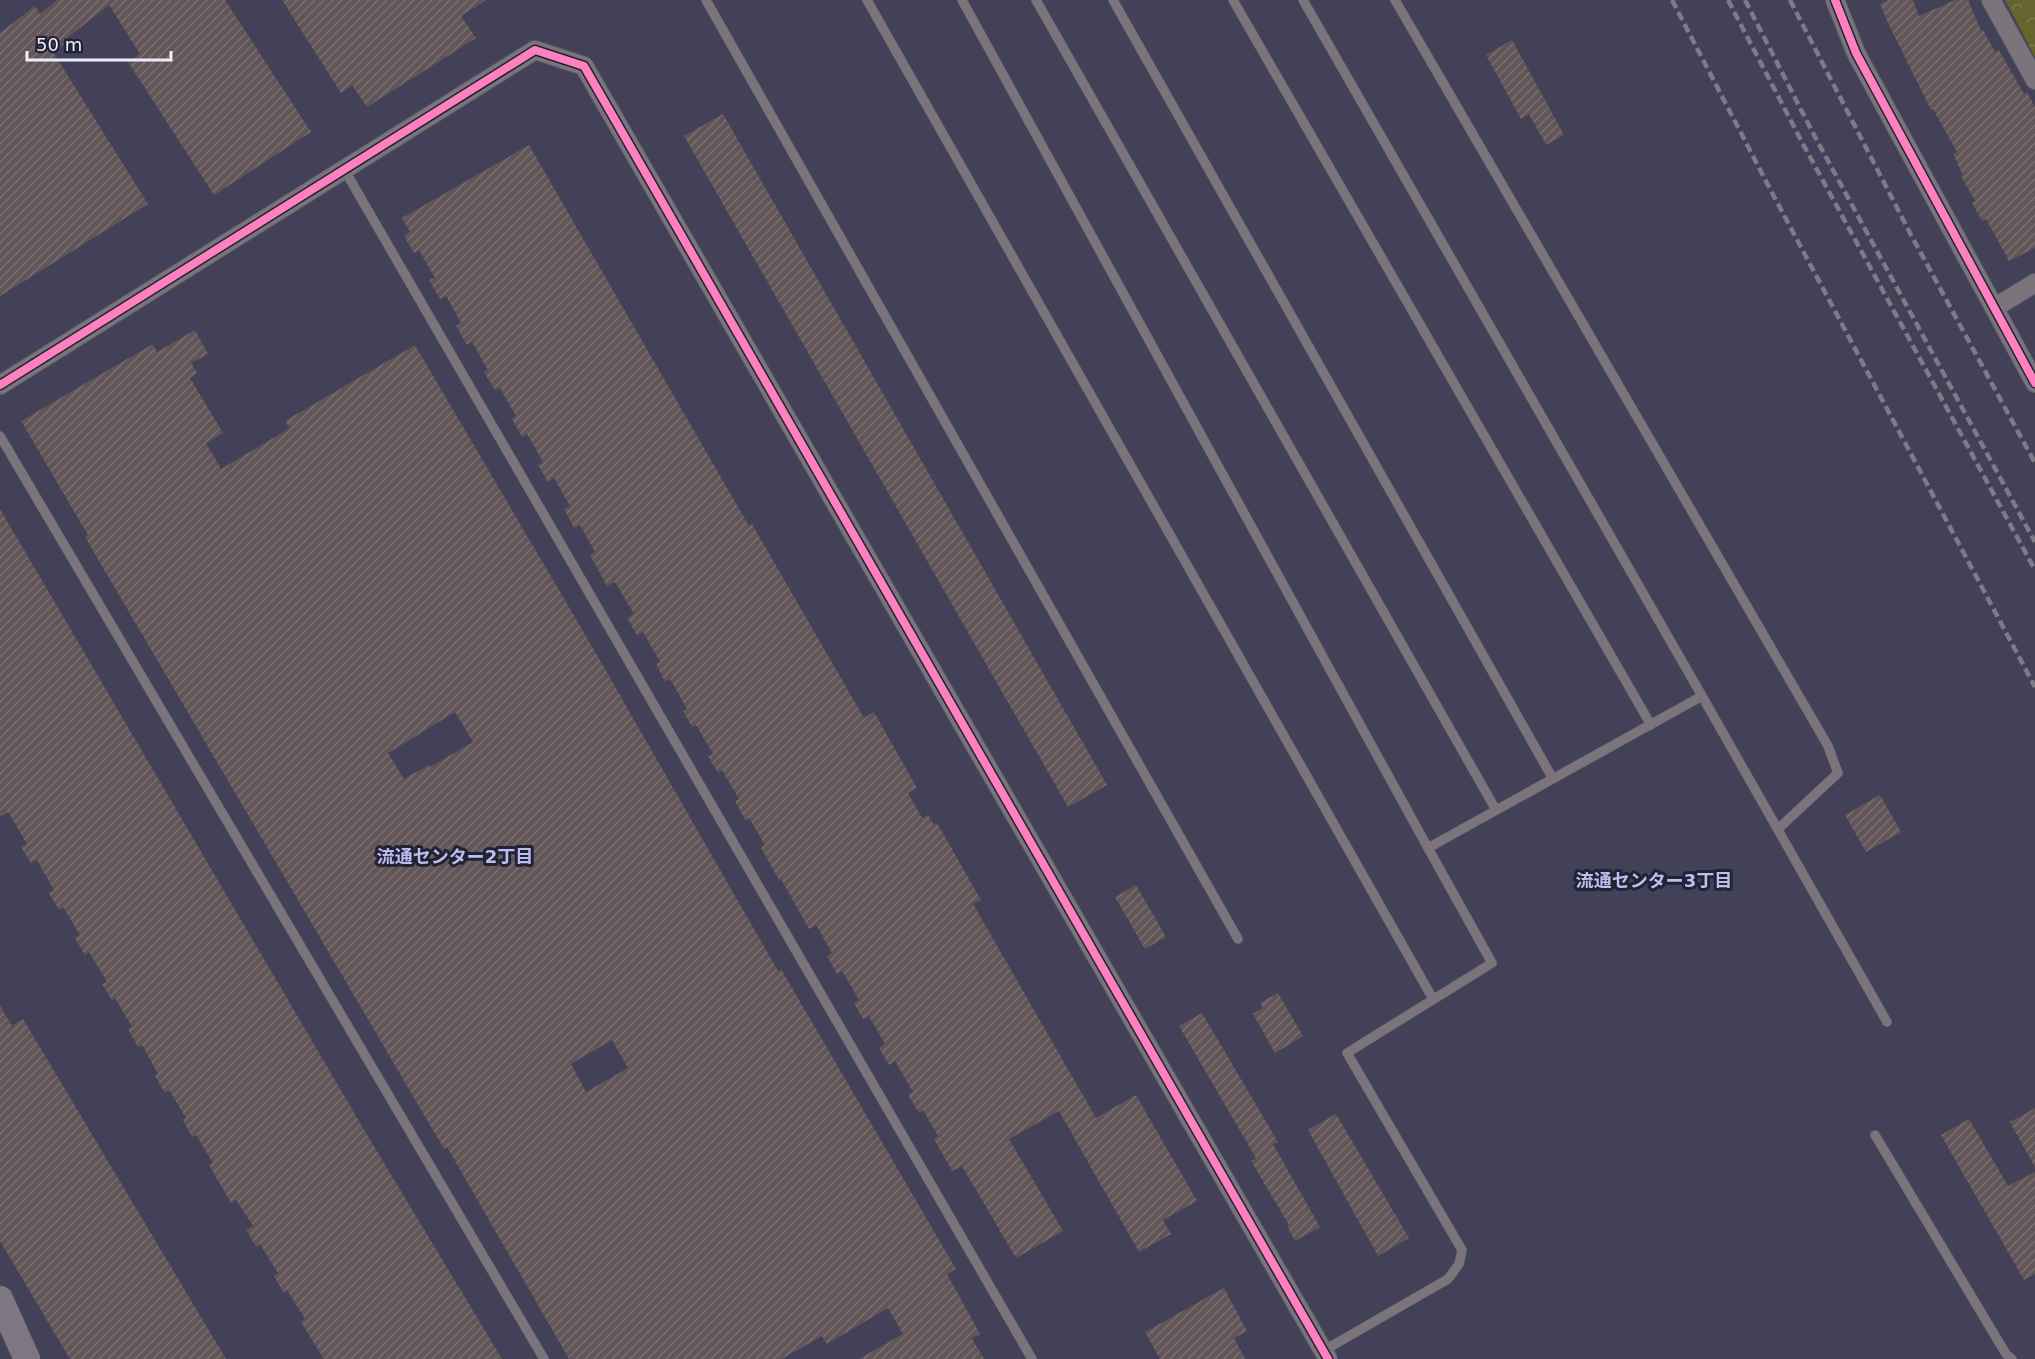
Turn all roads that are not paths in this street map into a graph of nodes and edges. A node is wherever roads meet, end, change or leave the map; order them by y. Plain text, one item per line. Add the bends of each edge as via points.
1 (706, 0) edge
2 (867, 0) edge
3 (962, 0) edge
4 (1036, 0) edge
5 (1113, 0) edge
6 (1233, 0) edge
7 (1303, 0) edge
8 (1395, 0) edge
9 (1835, 0) edge
10 (1991, 0) edge
11 (2035, 80) edge
12 (344, 169) junction
13 (2035, 283) edge
14 (1994, 308) junction
15 (2035, 383) edge
16 (0, 385) edge
17 (0, 436) edge
18 (1702, 696) junction
19 (1650, 725) junction
20 (1553, 779) junction
21 (1496, 810) junction
22 (1778, 830) junction
23 (1428, 848) junction
24 (1238, 939) dead end
25 (1433, 999) junction
26 (1887, 1022) dead end
27 (1875, 1135) dead end
28 (0, 1299) edge
29 (1326, 1355) edge
30 (27, 1359) edge
31 (544, 1359) edge
32 (1032, 1359) edge
33 (2012, 1359) edge

1 - 24 lane
2 - 25 lane
3 - 23 lane
4 - 21 lane
5 - 20 lane
6 - 19 lane
7 - 18 lane
8 - 22 lane via 1828,746 1838,773
9 - 14 street via 1856,53
10 - 11 street
12 - 16 street
12 - 29 street via 535,50 584,66
12 - 32 lane
13 - 14 street
14 - 15 street
17 - 31 lane
18 - 19 lane
18 - 22 lane
19 - 20 lane
20 - 21 lane
21 - 23 lane
22 - 26 lane
23 - 25 lane via 1492,963
25 - 29 lane via 1347,1053 1462,1250 1459,1264 1448,1279
27 - 33 lane
28 - 30 street

